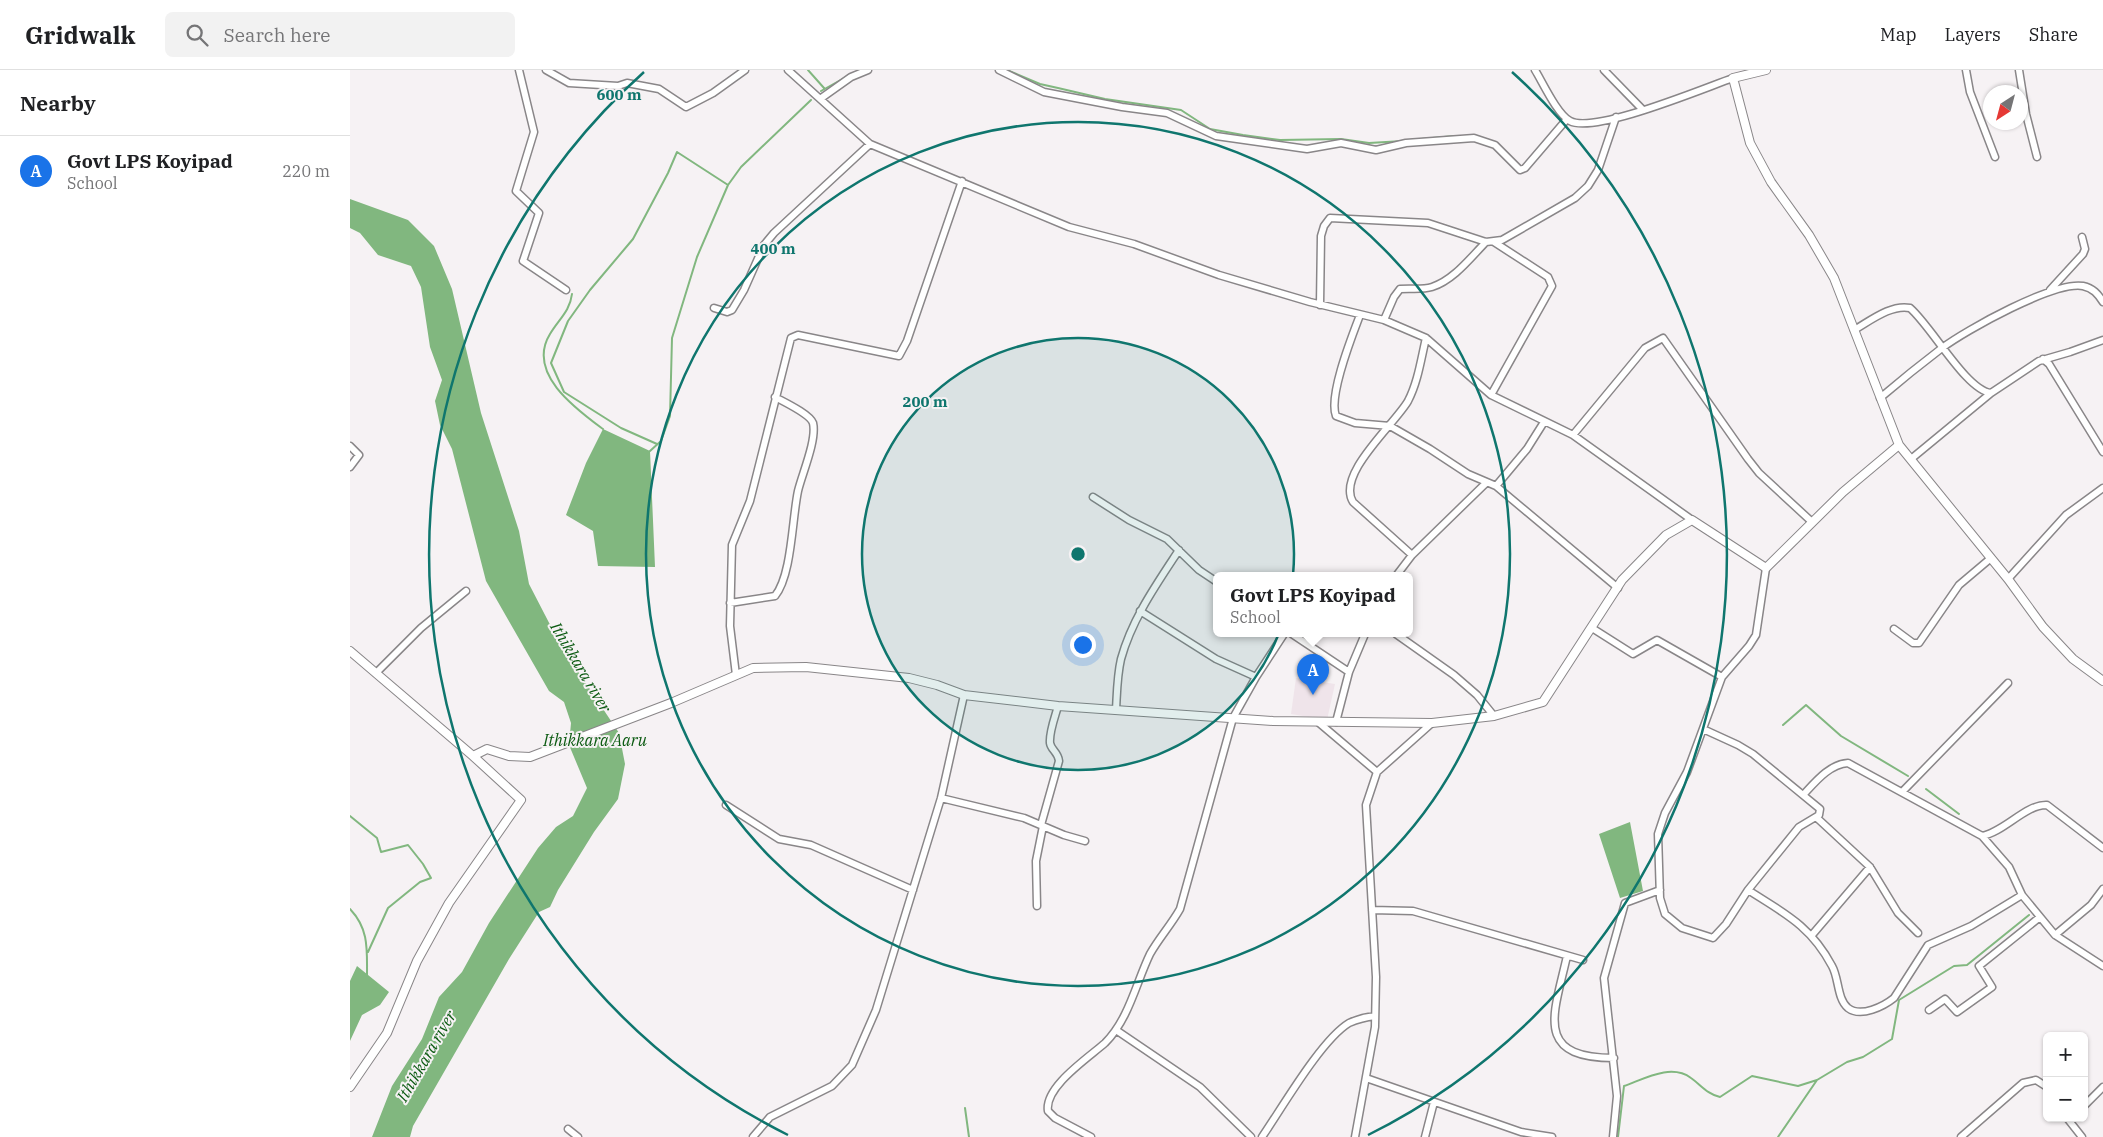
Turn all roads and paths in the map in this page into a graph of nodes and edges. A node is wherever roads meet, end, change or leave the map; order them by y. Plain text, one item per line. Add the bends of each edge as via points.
1 (519, 70) edge
2 (546, 70) edge
3 (745, 70) edge
4 (788, 70) edge
5 (868, 70) edge
6 (999, 70) edge
7 (1535, 70) edge
8 (1604, 70) edge
9 (1766, 70) edge
10 (1966, 70) edge
11 (2019, 70) edge
12 (1733, 78) junction
13 (820, 99) junction
14 (1643, 110) junction
15 (1616, 117) junction
16 (1568, 119) junction
17 (870, 144) junction
18 (1995, 157) dead end
19 (2037, 157) dead end
20 (962, 181) junction
21 (2082, 238) dead end
22 (1486, 242) junction
23 (1494, 242) junction
24 (566, 290) dead end
25 (2049, 291) junction
26 (2103, 302) edge
27 (1320, 305) junction
28 (714, 308) dead end
29 (1360, 315) junction
30 (1384, 320) junction
31 (1854, 330) junction
32 (1426, 338) junction
33 (2103, 340) edge
34 (1944, 346) junction
35 (2043, 359) junction
36 (1991, 393) junction
37 (1491, 395) junction
38 (775, 397) junction
39 (1880, 398) junction
40 (1544, 422) junction
41 (1390, 426) junction
42 (1572, 435) junction
43 (1899, 445) junction
44 (350, 446) edge
45 (2103, 452) edge
46 (1911, 459) junction
47 (350, 467) edge
48 (1486, 482) junction
49 (1496, 486) junction
50 (2103, 488) edge
51 (1093, 496) dead end
52 (1692, 520) junction
53 (1812, 522) junction
54 (1178, 550) junction
55 (1412, 555) junction
56 (1991, 558) junction
57 (1766, 568) junction
58 (1399, 572) edge
59 (1213, 579) edge
60 (2008, 579) junction
61 (1618, 588) junction
62 (466, 591) dead end
63 (730, 603) junction
64 (1140, 611) junction
65 (1592, 628) junction
66 (1894, 629) dead end
67 (1282, 637) edge
68 (1297, 637) edge
69 (1364, 637) edge
70 (1400, 637) edge
71 (350, 651) edge
72 (1350, 672) junction
73 (376, 674) junction
74 (736, 675) junction
75 (1256, 677) junction
76 (1722, 677) junction
77 (2103, 681) edge
78 (2008, 683) dead end
79 (964, 695) junction
80 (1058, 706) junction
81 (1116, 710) junction
82 (1494, 716) junction
83 (1233, 718) junction
84 (1318, 722) junction
85 (1336, 722) junction
86 (1432, 723) junction
87 (1702, 728) junction
88 (473, 756) junction
89 (1377, 772) junction
90 (1902, 792) junction
91 (1804, 794) junction
92 (941, 798) junction
93 (726, 805) dead end
94 (1816, 817) junction
95 (1042, 826) junction
96 (1982, 836) junction
97 (1085, 841) dead end
98 (2103, 848) edge
99 (1870, 867) junction
100 (2103, 889) edge
101 (913, 890) junction
102 (1660, 890) junction
103 (1748, 890) junction
104 (2022, 894) junction
105 (1037, 906) dead end
106 (1372, 910) junction
107 (2040, 917) junction
108 (1918, 933) dead end
109 (1812, 934) junction
110 (2055, 935) junction
111 (1567, 956) junction
112 (1583, 960) dead end
113 (2103, 966) edge
114 (1929, 1010) dead end
115 (1375, 1016) junction
116 (1116, 1030) junction
117 (1614, 1058) junction
118 (1366, 1078) junction
119 (2043, 1084) edge
120 (350, 1087) edge
121 (2103, 1087) edge
122 (1434, 1102) junction
123 (2088, 1102) edge
124 (2072, 1122) edge
125 (568, 1129) dead end
126 (578, 1137) edge
127 (754, 1137) edge
128 (1091, 1137) edge
129 (1251, 1137) edge
130 (1262, 1137) edge
131 (1355, 1137) edge
132 (1425, 1137) edge
133 (1552, 1137) edge
134 (1613, 1137) edge
135 (1961, 1137) edge
136 (2082, 1137) edge

1 - 24 street via 534,132 516,191 536,209 539,217 523,261
2 - 3 street via 570,83 618,86 627,83 659,89 686,106 713,93
4 - 13 street
5 - 13 street via 851,77
6 - 16 street via 1044,92 1167,113 1216,136 1307,149 1351,143 1376,150 1406,143 1474,138 1495,145 1520,170 1526,168
7 - 16 street
8 - 14 street
9 - 12 street
10 - 18 street via 1970,92
11 - 19 street
12 - 14 street
12 - 31 street via 1750,143 1771,182 1834,278
13 - 17 street
14 - 15 street
15 - 16 street via 1575,123
15 - 23 street via 1598,170 1588,186 1539,220
17 - 20 street
17 - 28 street via 764,245 732,310 727,312
20 - 27 street via 1069,227 1134,244 1219,275
20 - 38 street via 899,356 794,335
21 - 25 street via 2083,254
22 - 23 street
22 - 27 street via 1428,223 1330,218 1321,236
22 - 30 street via 1438,285 1425,289 1400,289
23 - 37 street via 1548,277 1552,286
25 - 26 street via 2062,286 2083,286 2091,289
25 - 34 street
27 - 29 street
29 - 30 street
29 - 41 street via 1342,365 1334,411 1340,419
30 - 32 street
31 - 34 street via 1893,309 1904,307 1916,314
31 - 39 street
32 - 37 street
32 - 41 street via 1415,385
33 - 35 street
34 - 36 street via 1973,385
34 - 39 street
35 - 36 street
35 - 45 street
36 - 46 street
37 - 40 street
38 - 63 street via 750,501 732,546
38 - 63 street via 807,416 813,424 784,578 775,596
39 - 43 street
40 - 42 street
40 - 49 street via 1527,449
41 - 48 street
41 - 55 street via 1365,453 1352,484 1351,498
42 - 52 street
42 - 53 street via 1644,348 1663,338 1759,473
43 - 46 street
43 - 53 street
44 - 47 street via 359,455
46 - 56 street
48 - 49 street
48 - 55 street
49 - 61 street
50 - 60 street via 2066,515
51 - 54 street via 1129,520 1167,539
52 - 57 street
52 - 61 street via 1666,535
53 - 57 street
54 - 59 street
54 - 64 street
55 - 58 street
56 - 60 street
56 - 66 street via 1959,585 1918,643 1913,643
57 - 76 street via 1756,635
60 - 77 street via 2043,627 2067,652
61 - 65 street
62 - 73 street via 421,628
63 - 74 street
64 - 75 street via 1216,659
64 - 81 street via 1121,660
65 - 76 street via 1633,654 1657,640
65 - 82 street via 1543,702
67 - 75 street
68 - 72 street
69 - 72 street
70 - 82 street via 1454,675
71 - 73 street
72 - 85 street
73 - 88 street
74 - 79 street via 753,668 806,667 909,678
74 - 88 street via 530,758 486,749
75 - 83 street
76 - 87 street
78 - 90 street
79 - 80 street
79 - 92 street
80 - 81 street
80 - 95 street via 1050,740 1058,761
81 - 83 street
82 - 86 street
83 - 84 street
83 - 116 street via 1180,909 1150,955
84 - 85 street
84 - 89 street
85 - 86 street
86 - 89 street
87 - 91 street via 1738,745
87 - 102 street via 1687,772 1660,824
88 - 120 street via 521,800 449,903 417,961 387,1033
89 - 106 street via 1366,805
90 - 91 street via 1848,763 1842,763 1821,776
90 - 96 street
91 - 94 street via 1820,809
92 - 95 street via 984,807
92 - 101 street
93 - 101 street via 779,839 811,845
94 - 99 street
94 - 103 street via 1799,827
95 - 97 street
95 - 105 street via 1036,867
96 - 98 street via 1993,833 2034,808 2047,805
96 - 104 street via 2009,867
99 - 108 street via 1898,913
99 - 109 street
100 - 110 street via 2090,905
101 - 127 street via 876,1010 852,1065 832,1086 770,1117
102 - 103 street via 1662,905 1671,921 1708,938 1718,934
102 - 117 street via 1629,900 1621,910 1604,978
103 - 109 street
104 - 107 street
104 - 109 street via 1972,926 1928,946 1894,998 1870,1010 1858,1012 1844,1003 1833,967
106 - 111 street via 1413,910
106 - 115 street
107 - 110 street
107 - 114 street via 1978,966 1992,987 1957,1012 1945,999
110 - 113 street
111 - 112 street
111 - 117 street via 1554,1022 1559,1041 1566,1049 1585,1057
115 - 118 street
115 - 130 street via 1359,1018 1329,1041
116 - 128 street via 1055,1089 1047,1101 1048,1111 1055,1118
116 - 129 street via 1200,1087
117 - 134 street via 1617,1096
118 - 122 street
118 - 131 street
119 - 135 street via 2036,1080 2023,1083
121 - 123 street
122 - 132 street
122 - 133 street via 1521,1132
124 - 136 street
125 - 126 street

